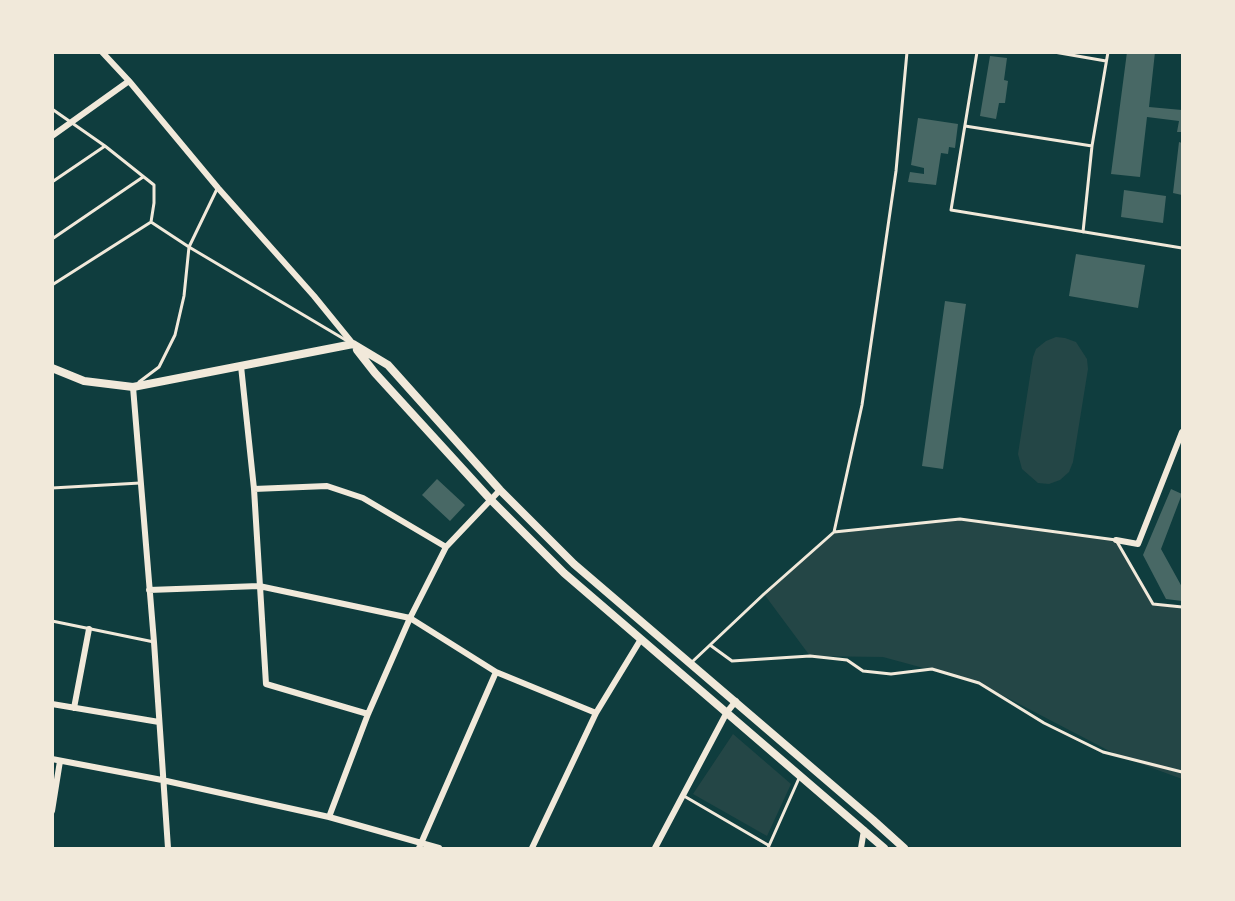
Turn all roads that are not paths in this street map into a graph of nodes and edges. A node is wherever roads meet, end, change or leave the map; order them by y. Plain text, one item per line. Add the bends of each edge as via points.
1 (102, 52) edge
2 (908, 52) edge
3 (977, 52) edge
4 (1054, 52) edge
5 (1108, 52) edge
6 (1106, 61) junction
7 (129, 81) junction
8 (52, 109) edge
9 (71, 123) junction
10 (965, 126) junction
11 (52, 136) edge
12 (105, 146) junction
13 (1092, 147) junction
14 (143, 177) junction
15 (52, 182) edge
16 (218, 188) junction
17 (151, 222) junction
18 (1083, 232) junction
19 (52, 239) edge
20 (189, 247) junction
21 (1182, 248) edge
22 (52, 285) edge
23 (353, 344) junction
24 (241, 366) junction
25 (52, 368) edge
26 (133, 387) junction
27 (1182, 432) edge
28 (140, 483) junction
29 (52, 488) edge
30 (254, 489) junction
31 (500, 490) junction
32 (490, 499) junction
33 (834, 532) junction
34 (1116, 540) junction
35 (446, 547) junction
36 (259, 586) junction
37 (148, 590) junction
38 (1182, 607) edge
39 (410, 618) junction
40 (52, 621) edge
41 (89, 629) junction
42 (641, 639) junction
43 (154, 642) junction
44 (710, 645) junction
45 (691, 663) junction
46 (496, 672) junction
47 (736, 701) junction
48 (52, 704) edge
49 (74, 708) junction
50 (727, 712) junction
51 (596, 713) junction
52 (368, 714) junction
53 (159, 722) junction
54 (56, 760) edge
55 (1182, 772) edge
56 (801, 776) junction
57 (162, 780) junction
58 (682, 795) junction
59 (52, 811) edge
60 (329, 817) junction
61 (873, 819) junction
62 (864, 830) junction
63 (420, 846) edge
64 (768, 847) edge
65 (168, 849) edge
66 (439, 849) edge
67 (532, 849) edge
68 (656, 849) edge
69 (861, 849) edge
70 (884, 849) edge
71 (904, 849) edge

1 - 7 street
2 - 33 lane via 896,171 862,405
3 - 10 lane
4 - 6 lane
5 - 6 lane
6 - 13 lane
7 - 9 street
7 - 16 street
8 - 9 lane
9 - 11 street
9 - 12 lane
10 - 13 lane
10 - 18 lane via 951,210
12 - 14 lane
12 - 15 lane
13 - 18 lane
14 - 17 lane via 154,185
14 - 19 lane
16 - 20 lane
16 - 23 street
17 - 20 lane
17 - 22 lane
18 - 21 lane
20 - 23 lane
20 - 26 lane via 175,335 159,367
23 - 24 main road
23 - 31 main road via 387,365
23 - 32 main road via 375,374
24 - 26 main road
24 - 30 street
25 - 26 main road via 84,381
26 - 28 street
27 - 34 street via 1138,544
28 - 29 lane
28 - 37 street
30 - 35 street via 327,486 363,498
30 - 36 street
31 - 32 street
31 - 45 main road via 574,564
32 - 35 street
32 - 42 main road via 564,573
33 - 34 lane via 960,519
33 - 44 lane
34 - 38 lane via 1153,604
35 - 39 street
36 - 37 street
36 - 39 street
36 - 52 street via 266,684
37 - 43 street
39 - 46 street
39 - 52 street
40 - 41 lane
41 - 43 lane
41 - 49 street
42 - 50 main road
42 - 51 street
43 - 53 street
44 - 45 lane
44 - 55 lane via 732,661 810,656 848,660 863,671 891,674 932,669 979,683 1044,723 1102,752
45 - 47 main road
46 - 51 street
46 - 63 street
47 - 50 street
47 - 61 main road
48 - 49 street
49 - 53 street
50 - 56 main road
50 - 58 street
51 - 67 street
52 - 60 street
53 - 57 street
54 - 57 street
54 - 59 street
56 - 62 main road
56 - 64 lane
57 - 60 street
57 - 65 street
58 - 64 lane
58 - 68 street
60 - 63 street
61 - 62 main road
61 - 71 main road
62 - 69 street
62 - 70 main road
63 - 66 street

